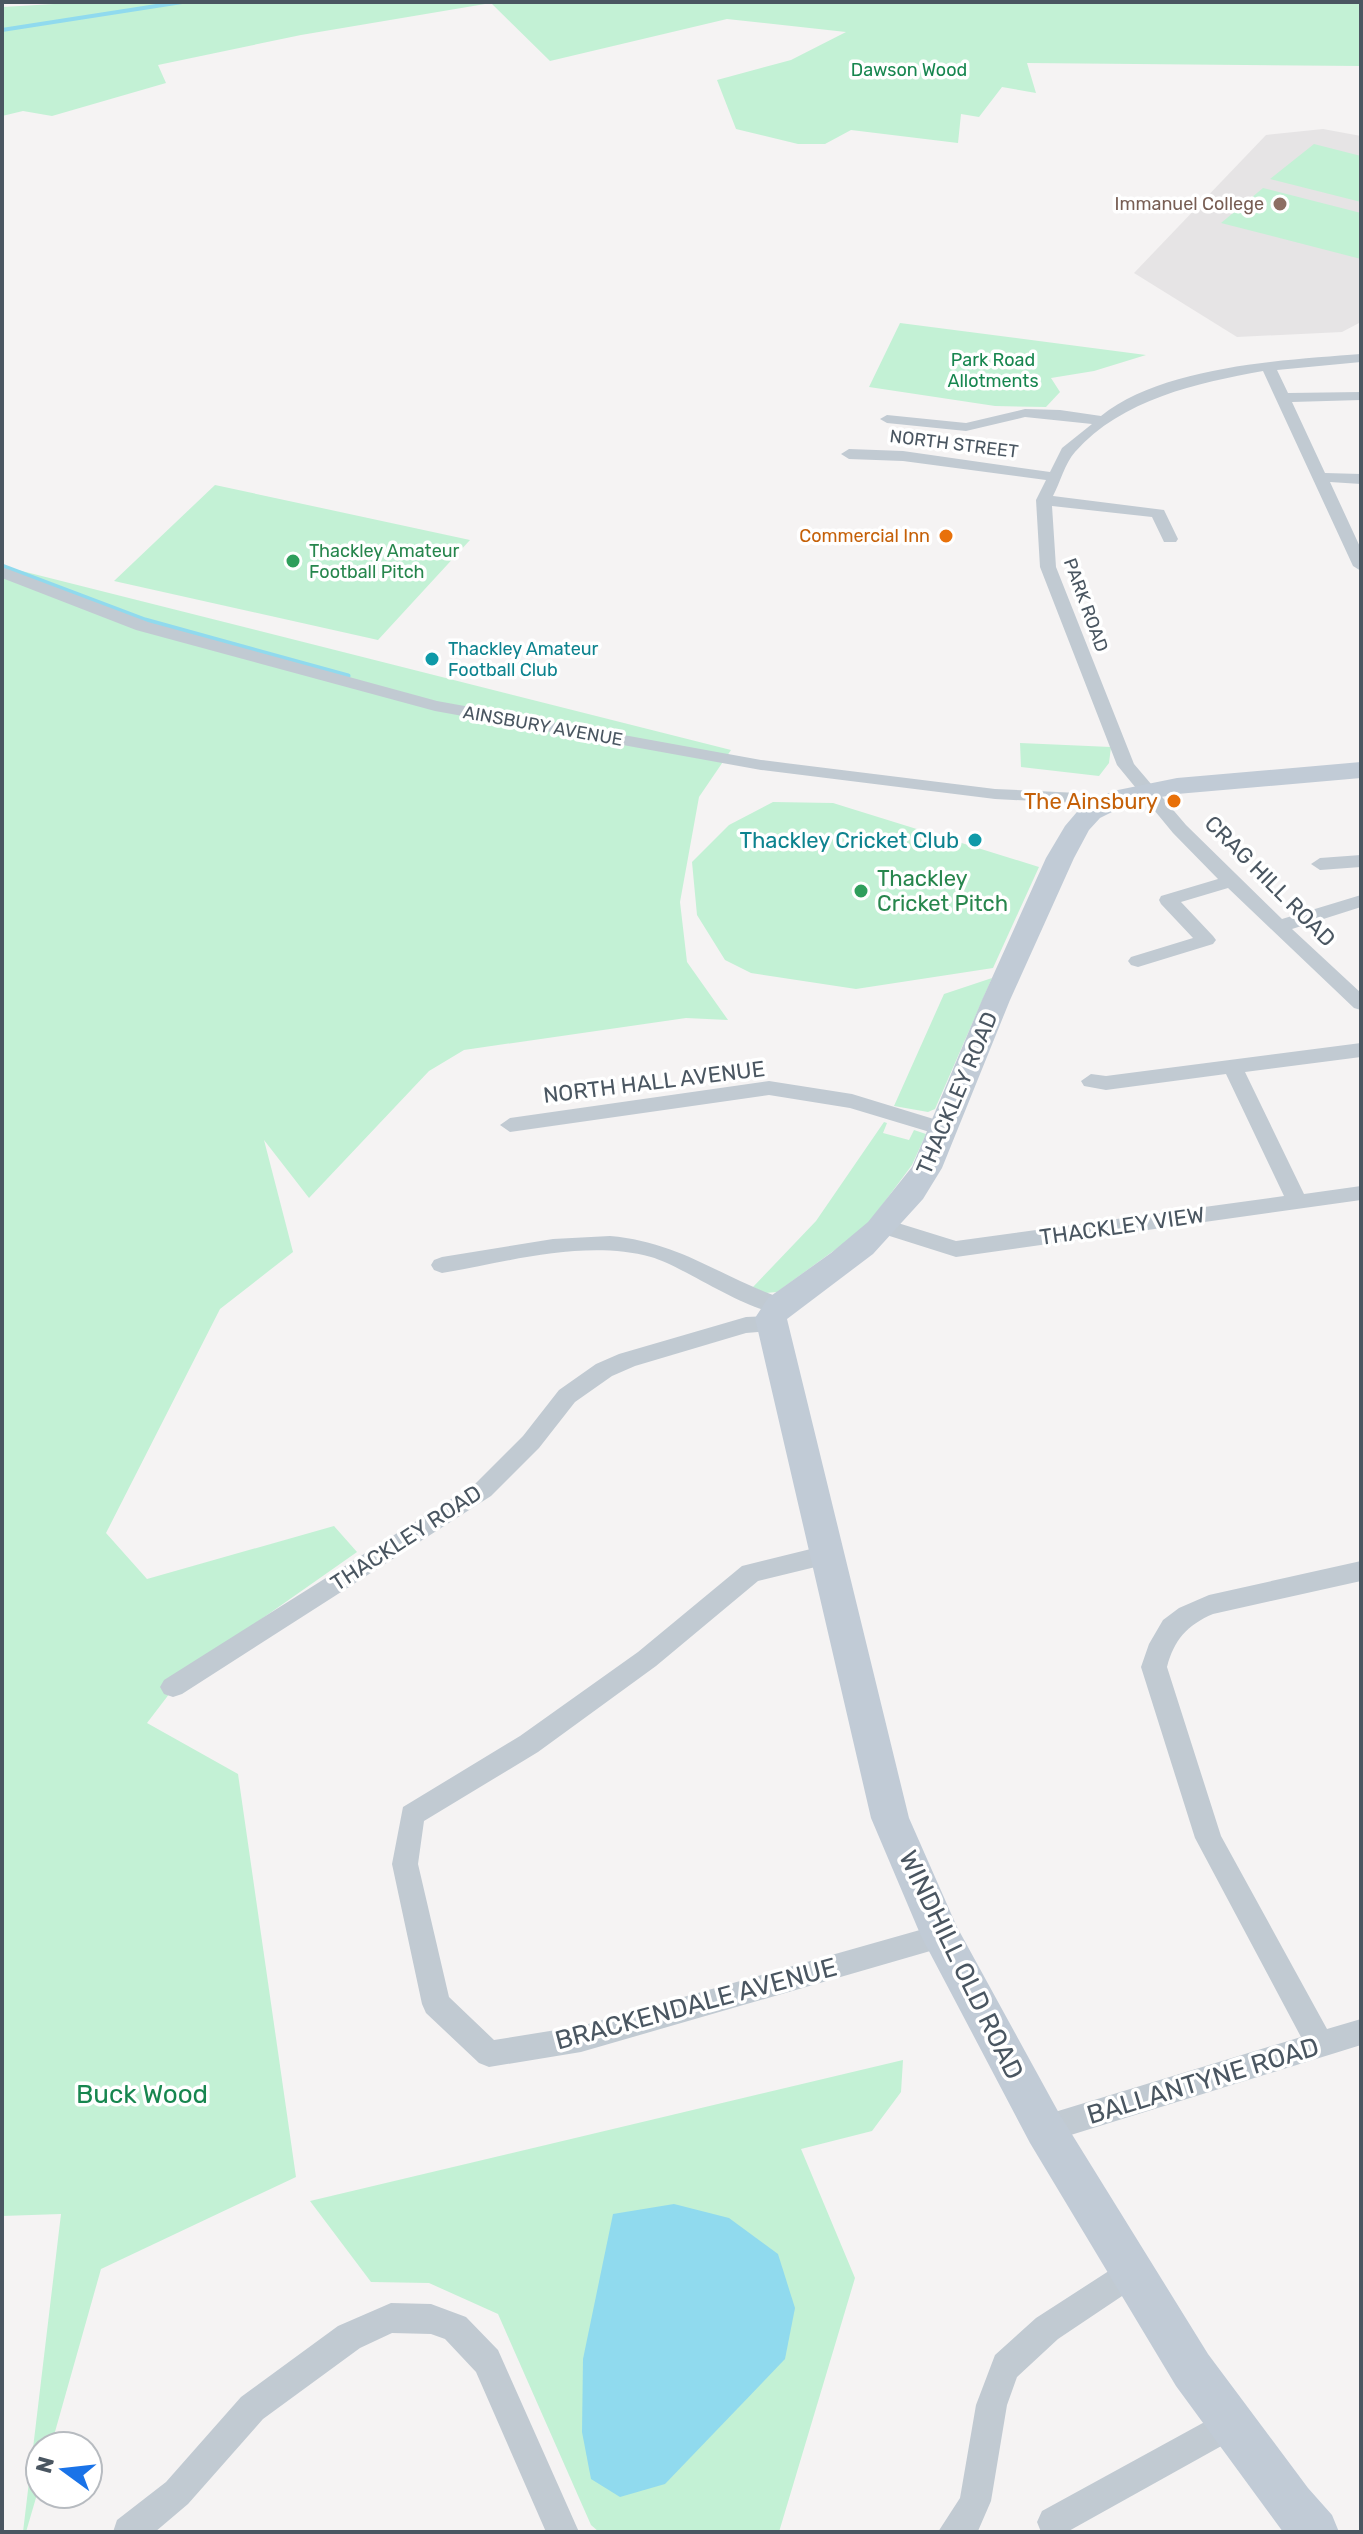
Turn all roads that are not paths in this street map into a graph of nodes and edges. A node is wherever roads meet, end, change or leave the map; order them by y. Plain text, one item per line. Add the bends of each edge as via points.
1 (1361, 358) edge
2 (1268, 366) junction
3 (1361, 396) edge
4 (1283, 398) junction
5 (887, 419) dead end
6 (1104, 421) junction
7 (849, 454) dead end
8 (1055, 477) junction
9 (1320, 477) junction
10 (1361, 479) edge
11 (1044, 500) junction
12 (1170, 539) dead end
13 (1361, 566) edge
14 (2, 572) edge
15 (1361, 770) edge
16 (1146, 791) junction
17 (1100, 806) junction
18 (1361, 861) edge
19 (1320, 864) dead end
20 (1232, 881) junction
21 (1361, 901) edge
22 (1280, 926) junction
23 (1138, 961) dead end
24 (1361, 1004) edge
25 (1361, 1050) edge
26 (1233, 1067) junction
27 (1091, 1081) dead end
28 (510, 1125) dead end
29 (943, 1129) junction
30 (1361, 1193) edge
31 (1297, 1202) junction
32 (885, 1227) junction
33 (442, 1265) dead end
34 (775, 1315) junction
35 (827, 1555) junction
36 (1361, 1571) edge
37 (173, 1687) dead end
38 (941, 1936) junction
39 (1361, 2032) edge
40 (1320, 2044) junction
41 (1045, 2129) junction
42 (1132, 2271) junction
43 (1232, 2423) junction
44 (1053, 2522) dead end
45 (129, 2532) edge
46 (563, 2532) edge
47 (954, 2532) edge
48 (1315, 2532) edge

1 - 2 street, PARK ROAD
2 - 4 street
2 - 6 street, PARK ROAD via 1190,380 1119,409
3 - 4 street
4 - 9 street
5 - 6 street via 966,427 1025,413
6 - 8 street, PARK ROAD via 1067,451
7 - 8 street, NORTH STREET via 903,456
8 - 11 street, PARK ROAD
9 - 10 street
9 - 13 street
11 - 12 street via 1158,513
11 - 16 street, PARK ROAD via 1048,567 1126,765
14 - 17 street, AINSBURY AVENUE via 142,626 435,706 761,765 995,794 1078,798
15 - 16 street, THACKLEY ROAD
16 - 17 street, THACKLEY ROAD
16 - 20 street, CRAG HILL ROAD
17 - 29 street, THACKLEY ROAD via 1078,826 1060,858
18 - 19 street
20 - 22 street, CRAG HILL ROAD
20 - 23 street via 1168,900 1206,940
21 - 22 street
22 - 24 street, CRAG HILL ROAD
25 - 26 street
26 - 27 street
26 - 31 street
28 - 29 street, NORTH HALL AVENUE via 769,1088 852,1101
29 - 32 street, THACKLEY ROAD via 914,1191
30 - 31 street, THACKLEY VIEW
31 - 32 street, THACKLEY VIEW via 956,1249
32 - 34 street, THACKLEY ROAD
33 - 34 street via 616,1243 661,1252
34 - 35 street, WINDHILL OLD ROAD
34 - 37 street, THACKLEY ROAD via 604,1370 567,1396 483,1490
35 - 38 street, WINDHILL OLD ROAD via 890,1818
35 - 38 street, BRACKENDALE AVENUE via 751,1573 647,1659 541,1735 412,1815 405,1864 436,2004 489,2054 581,2039
36 - 40 street via 1189,1613 1172,1624 1154,1667 1208,1838
38 - 41 street, WINDHILL OLD ROAD
39 - 40 street, BALLANTYNE ROAD
40 - 41 street, BALLANTYNE ROAD
41 - 42 street, WINDHILL OLD ROAD
42 - 43 street, WINDHILL OLD ROAD via 1192,2370
42 - 47 street via 1026,2346 1005,2367 995,2393 974,2504
43 - 44 street
43 - 48 street, WINDHILL OLD ROAD
45 - 46 street via 177,2493 252,2408 349,2337 391,2318 431,2319 455,2328 487,2361

